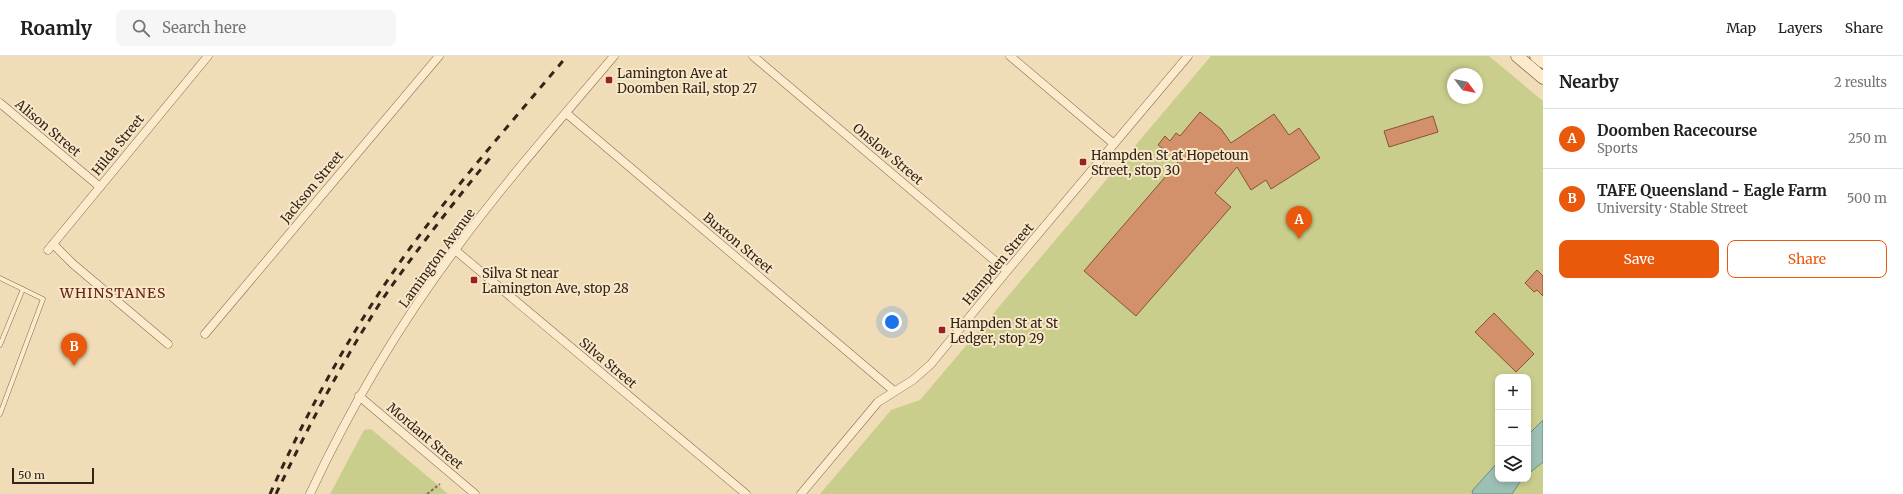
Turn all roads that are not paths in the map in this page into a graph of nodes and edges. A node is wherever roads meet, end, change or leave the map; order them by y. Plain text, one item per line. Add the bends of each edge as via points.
1 (208, 56) edge
2 (439, 56) edge
3 (614, 56) edge
4 (753, 56) edge
5 (1010, 56) edge
6 (1188, 56) edge
7 (1517, 56) edge
8 (1536, 56) edge
9 (1543, 62) edge
10 (1543, 78) edge
11 (0, 103) edge
12 (566, 113) junction
13 (1114, 144) junction
14 (100, 186) junction
15 (455, 250) junction
16 (1007, 270) junction
17 (0, 278) edge
18 (23, 289) junction
19 (205, 334) dead end
20 (168, 344) dead end
21 (0, 345) edge
22 (894, 391) junction
23 (359, 396) junction
24 (0, 414) edge
25 (310, 494) edge
26 (475, 494) edge
27 (746, 494) edge
28 (801, 494) edge

1 - 14 street, Hilda Street
2 - 19 street, Jackson Street
3 - 12 street, Lamington Avenue
4 - 16 street, Onslow Street
5 - 13 street
6 - 13 street, Hampden Street
7 - 10 main road
8 - 9 main road
11 - 14 street, Alison Street
12 - 15 street, Lamington Avenue
12 - 22 street, Buxton Street
13 - 16 street, Hampden Street
14 - 20 street, Hilda Street via 50,247
15 - 23 street, Lamington Avenue via 389,346
15 - 27 street, Silva Street
16 - 22 street, Hampden Street via 931,364 913,380
17 - 18 lane
18 - 21 lane
18 - 24 lane via 43,299
22 - 28 street, Hampden Street via 878,402
23 - 25 street, Lamington Avenue
23 - 26 street, Mordant Street

